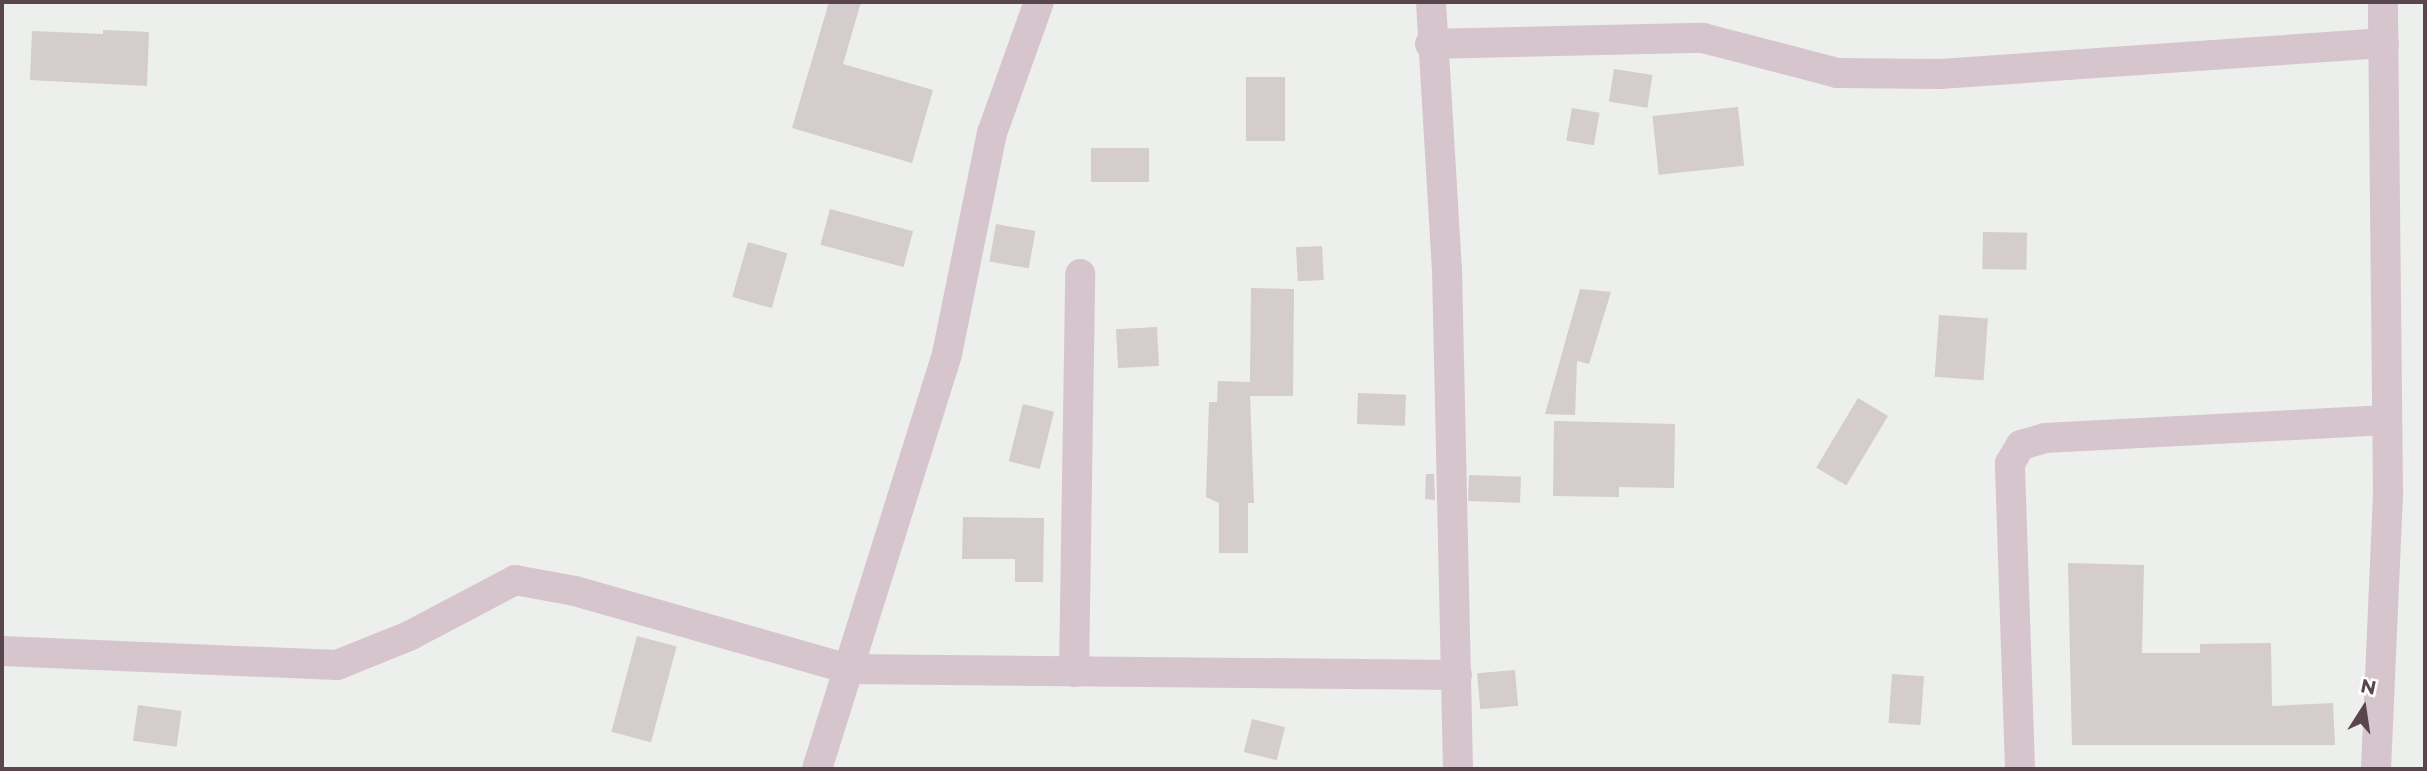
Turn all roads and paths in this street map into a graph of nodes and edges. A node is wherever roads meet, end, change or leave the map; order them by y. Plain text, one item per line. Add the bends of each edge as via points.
1 (1039, 2) edge
2 (1431, 2) edge
3 (2383, 2) edge
4 (2384, 43) junction
5 (1430, 44) junction
6 (1080, 274) dead end
7 (2387, 420) junction
8 (2, 651) edge
9 (848, 669) junction
10 (1074, 672) junction
11 (1457, 676) junction
12 (817, 769) edge
13 (1458, 769) edge
14 (2020, 769) edge
15 (2376, 769) edge

1 - 9 street via 992,133 947,354
2 - 5 street
3 - 4 street
4 - 5 street via 1940,74 1837,73 1703,38
4 - 7 street
5 - 11 street via 1447,269
6 - 10 street
7 - 14 street via 2045,438 2021,446 2010,463
7 - 15 street
8 - 9 street via 337,665 409,636 514,580 575,591
9 - 10 street
9 - 12 street
10 - 11 street
11 - 13 street

